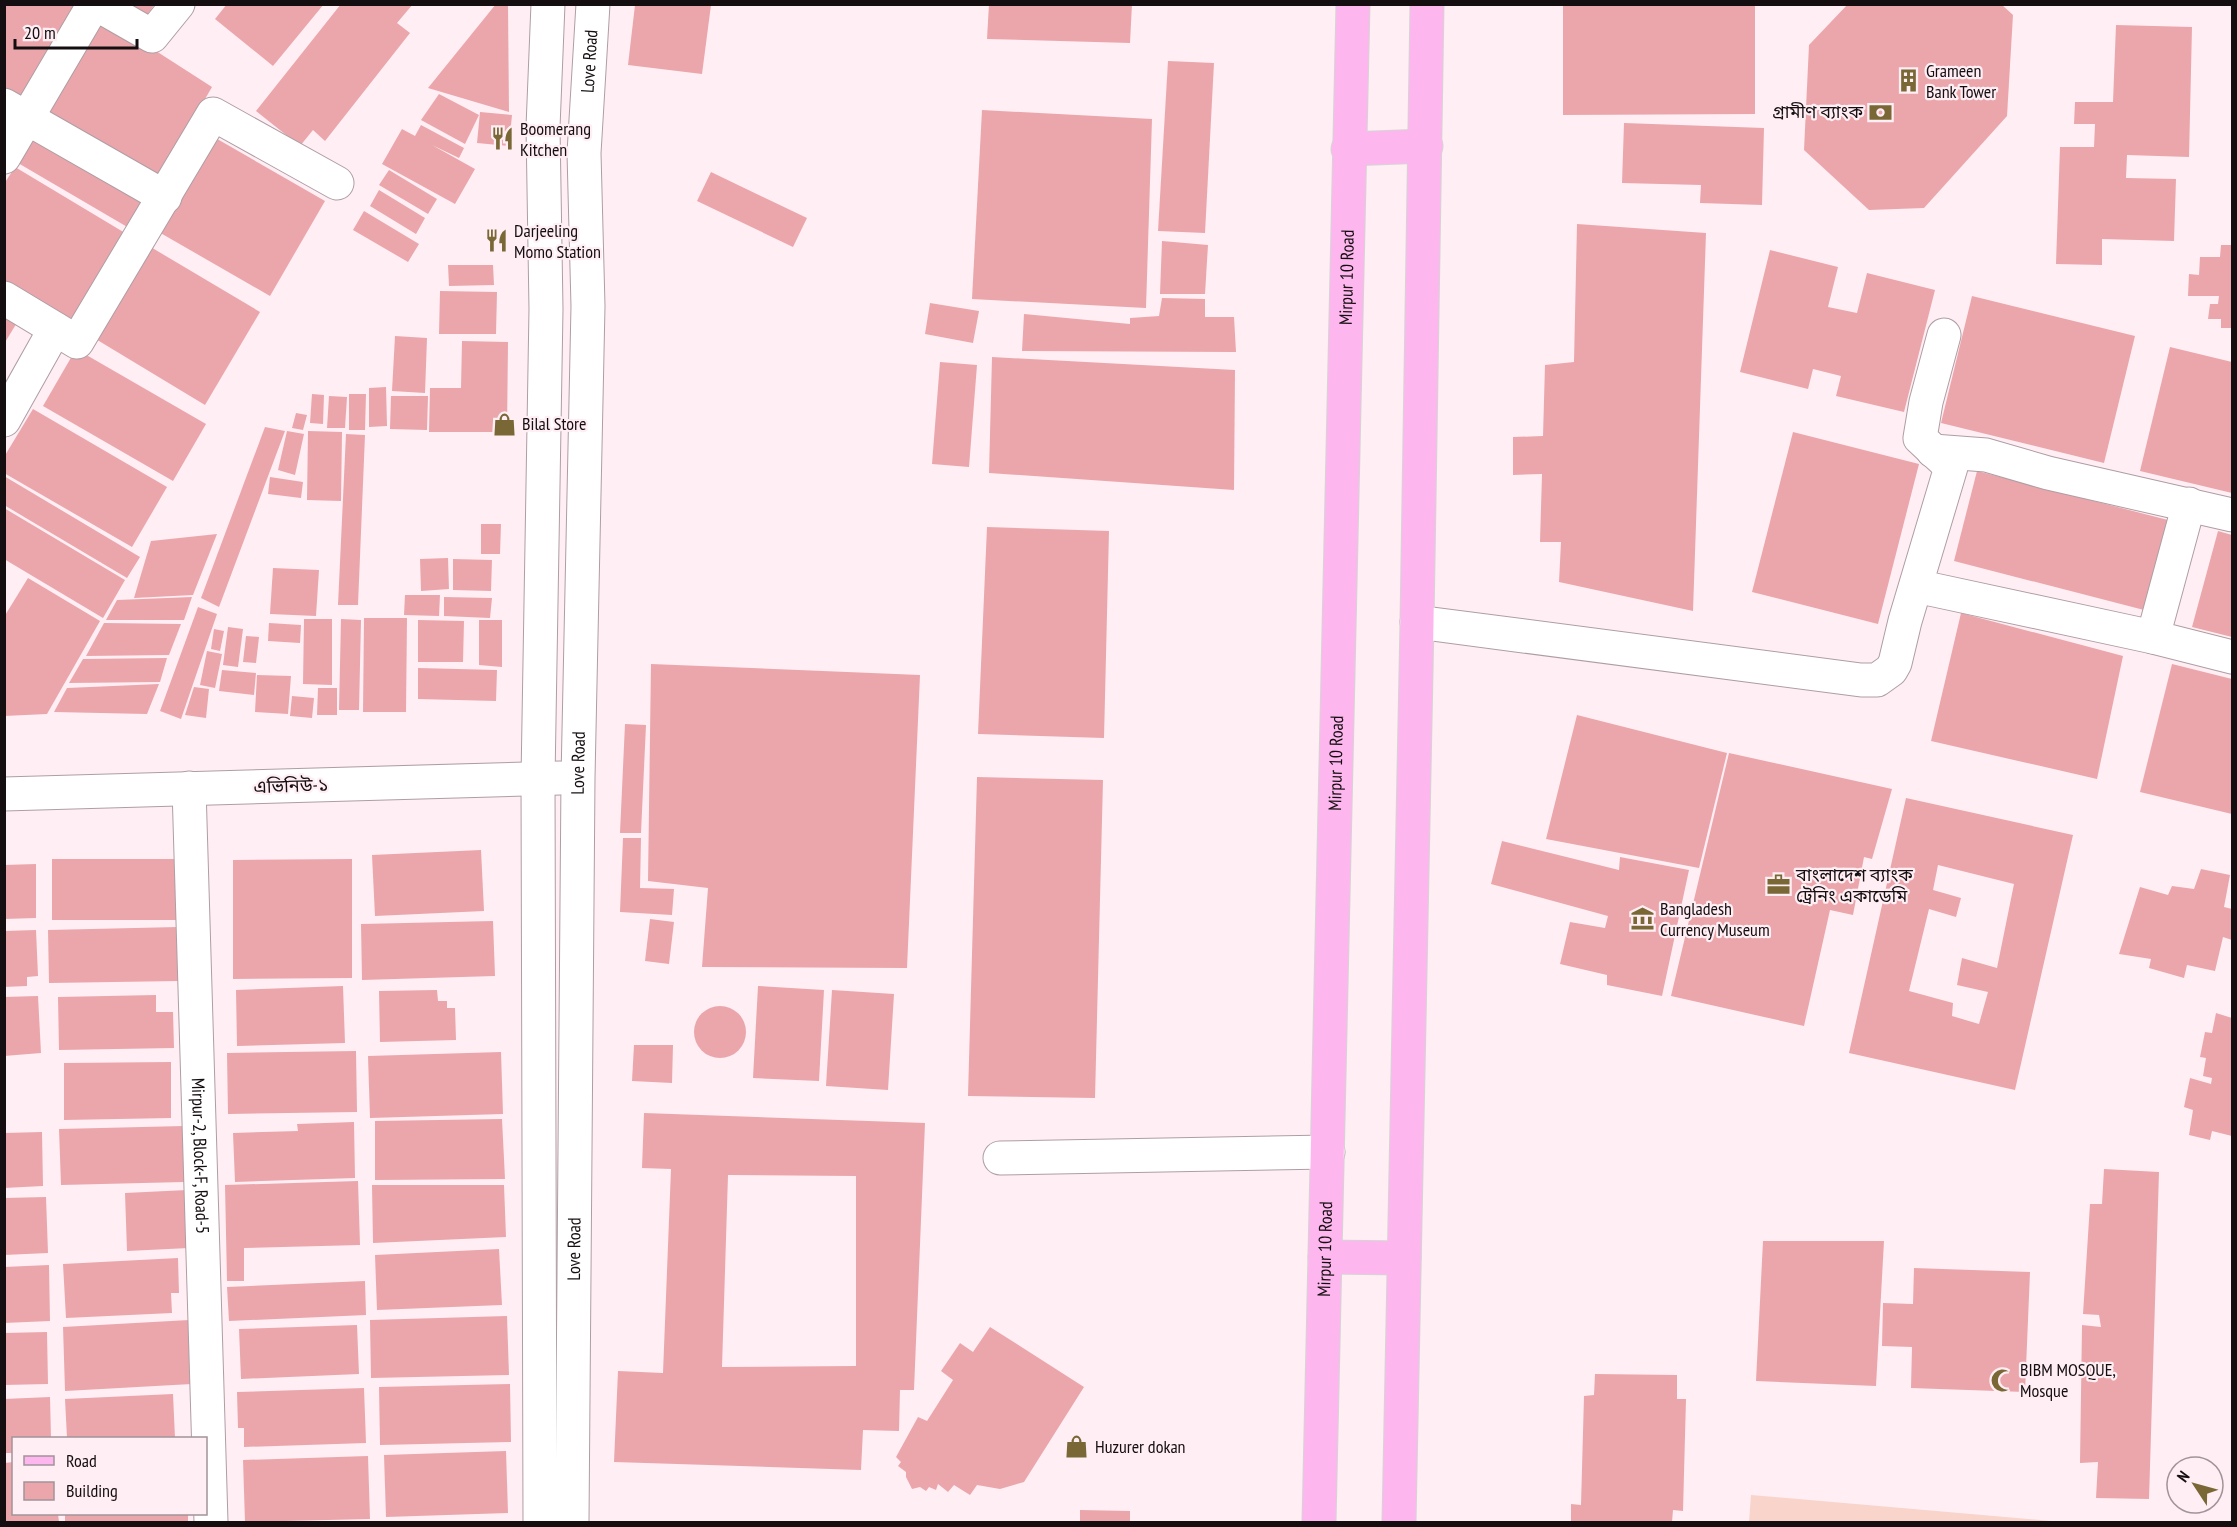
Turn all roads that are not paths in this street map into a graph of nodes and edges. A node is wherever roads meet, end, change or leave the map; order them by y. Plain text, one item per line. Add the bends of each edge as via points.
1 (95, 4) edge
2 (178, 4) edge
3 (549, 4) edge
4 (593, 4) edge
5 (1353, 4) edge
6 (1427, 4) edge
7 (16, 111) edge
8 (1426, 146) junction
9 (1348, 149) junction
10 (4, 157) edge
11 (337, 183) dead end
12 (165, 197) junction
13 (4, 298) edge
14 (66, 335) junction
15 (1944, 335) dead end
16 (4, 420) edge
17 (1933, 451) junction
18 (2189, 504) junction
19 (2232, 515) edge
20 (1916, 586) junction
21 (1418, 622) junction
22 (2153, 637) junction
23 (2232, 657) edge
24 (578, 778) junction
25 (538, 779) junction
26 (189, 788) junction
27 (4, 794) edge
28 (1328, 1152) junction
29 (1000, 1158) dead end
30 (1325, 1257) junction
31 (1404, 1258) junction
32 (211, 1522) edge
33 (540, 1522) edge
34 (573, 1522) edge
35 (1319, 1522) edge
36 (1399, 1522) edge

1 - 2 street via 152,36
1 - 7 street
3 - 25 street, Love Road via 543,127 546,309
4 - 24 street, Love Road via 584,153 588,306
5 - 9 main road, Mirpur 10 Road
6 - 8 main road
7 - 10 street
7 - 12 street
8 - 9 main road
8 - 21 main road
9 - 28 main road, Mirpur 10 Road
11 - 12 street via 213,114
12 - 14 street
13 - 14 street
14 - 16 street
15 - 17 street via 1920,438
17 - 18 street via 1986,455
17 - 20 street via 1951,467
18 - 19 street
18 - 22 street
20 - 21 street via 1895,663 1877,680
20 - 22 street
21 - 31 main road
22 - 23 street
24 - 25 street, এভিনিউ-১
24 - 34 street, Love Road
25 - 26 street, এভিনিউ-১
25 - 33 street, Love Road
26 - 27 street, এভিনিউ-১
26 - 32 street, Mirpur-2, Block-F, Road-5
28 - 29 street
28 - 30 main road, Mirpur 10 Road
30 - 31 main road
30 - 35 main road, Mirpur 10 Road
31 - 36 main road

